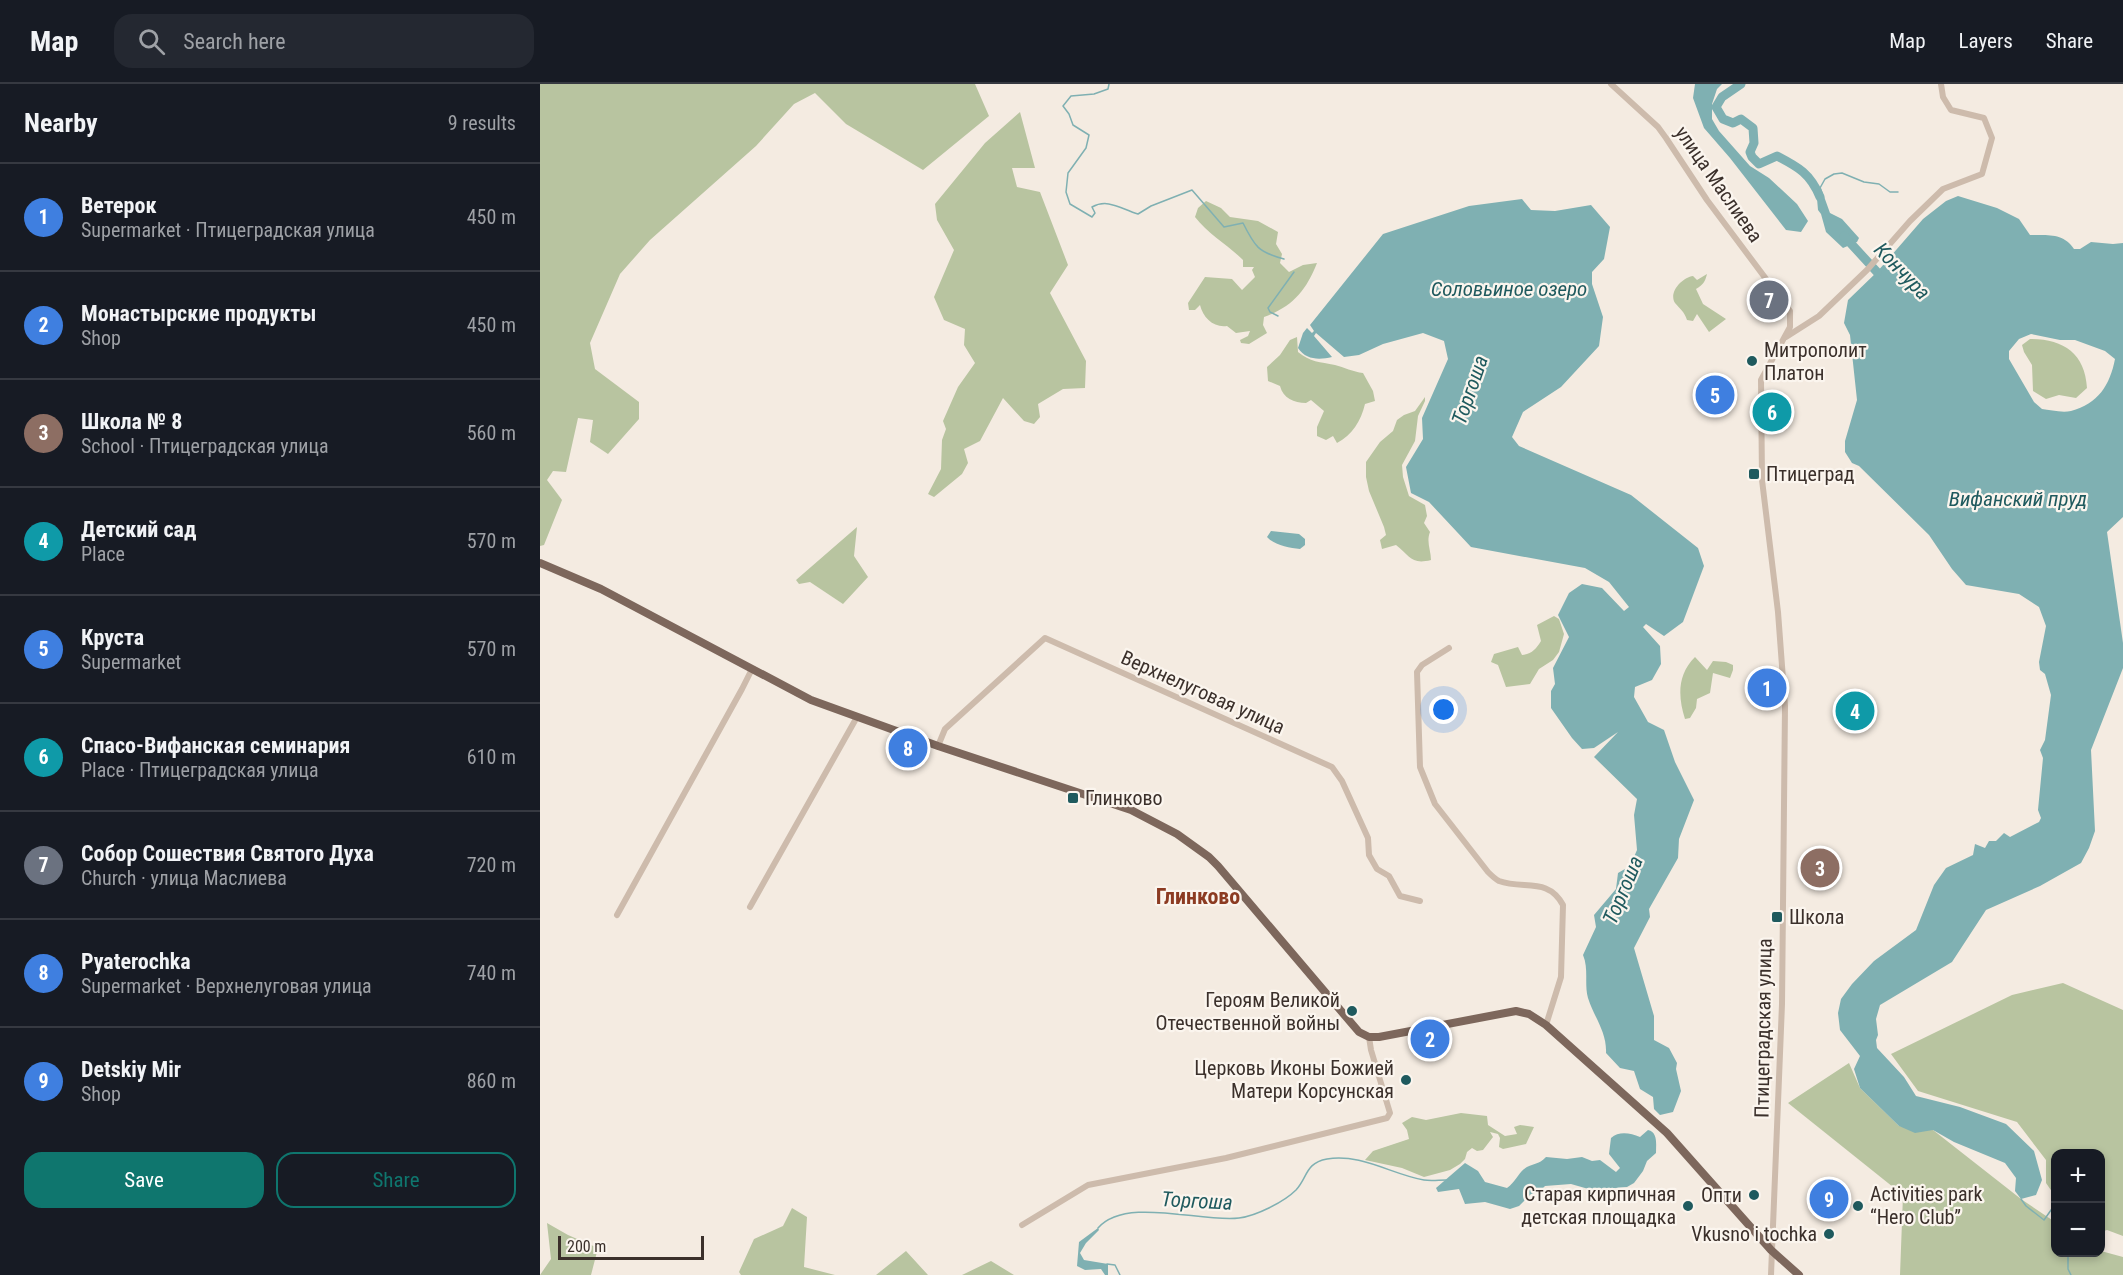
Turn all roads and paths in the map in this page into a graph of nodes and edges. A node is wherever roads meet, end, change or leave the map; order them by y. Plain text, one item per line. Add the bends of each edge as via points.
1 (1611, 84) edge
2 (1941, 84) edge
3 (1790, 311) joint
4 (1784, 338) junction
5 (540, 563) edge
6 (1449, 648) dead end
7 (752, 669) junction
8 (857, 717) junction
9 (938, 746) junction
10 (1420, 901) dead end
11 (750, 907) dead end
12 (617, 915) dead end
13 (1546, 1025) junction
14 (1370, 1037) junction
15 (1022, 1225) dead end
16 (1771, 1250) junction
17 (1772, 1275) edge
18 (1799, 1275) edge

1 - 3 street, улица Маслиева via 1666,138
2 - 4 street via 1951,110 1984,118 1992,138 1982,174 1943,189 1819,316
3 - 4 street, Птицеградская улица via 1790,327
4 - 16 street, Птицеградская улица via 1761,380 1762,480 1785,706 1782,1004
5 - 7 main road via 601,589
6 - 13 street via 1422,665 1418,672 1420,767 1435,804 1488,872 1498,881 1545,887 1558,895 1563,905 1561,977
7 - 8 main road via 811,700
7 - 12 street
8 - 9 main road
8 - 11 street
9 - 10 street, Верхнелуговая улица via 945,729 1045,638 1332,767 1368,838 1369,855 1377,869 1389,876 1400,896
9 - 14 main road via 1131,810 1192,844 1218,866 1359,1032
13 - 14 main road via 1529,1014 1508,1012 1401,1035
13 - 16 main road via 1667,1134
14 - 15 street via 1390,1113 1387,1118 1226,1158 1088,1185
16 - 17 street, Птицеградская улица
16 - 18 main road

